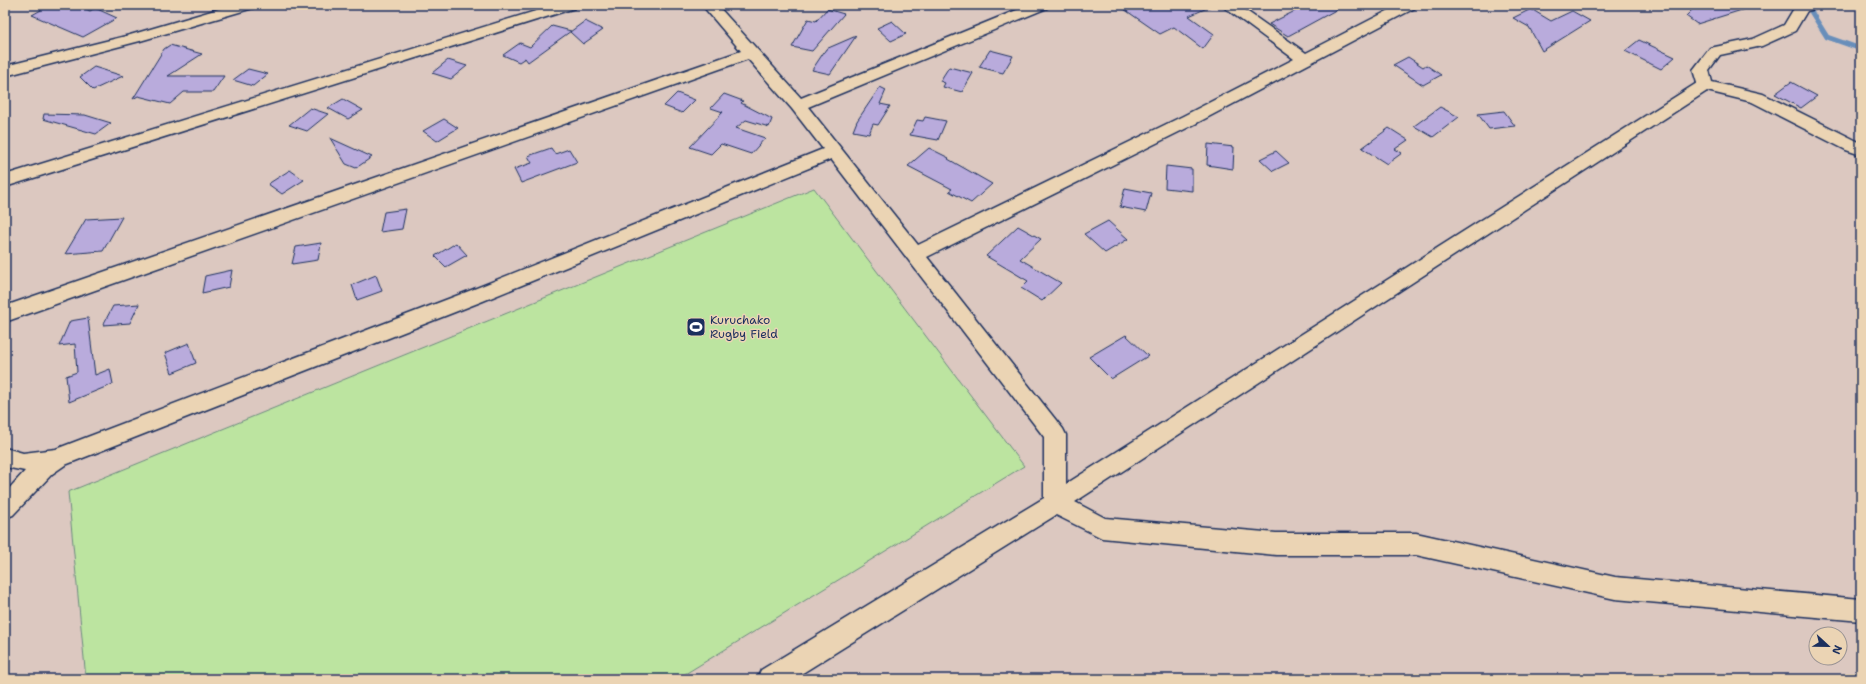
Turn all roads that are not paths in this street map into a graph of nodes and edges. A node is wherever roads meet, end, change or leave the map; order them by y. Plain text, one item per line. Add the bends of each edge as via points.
1 (248, 5) edge
2 (570, 5) edge
3 (709, 5) edge
4 (1042, 5) edge
5 (1228, 5) edge
6 (1410, 5) edge
7 (1814, 5) edge
8 (750, 52) junction
9 (1305, 60) junction
10 (5, 71) edge
11 (1705, 85) junction
12 (798, 105) junction
13 (1861, 149) edge
14 (834, 151) junction
15 (5, 181) edge
16 (914, 255) junction
17 (5, 314) edge
18 (5, 457) edge
19 (57, 458) junction
20 (1055, 502) junction
21 (5, 508) edge
22 (1861, 610) edge
23 (770, 679) edge

1 - 10 street via 135,38
2 - 15 street
3 - 8 street
4 - 12 street
5 - 9 street
6 - 9 street
7 - 11 street via 1802,7 1790,28 1757,43 1715,51 1701,70
8 - 12 street
8 - 17 street
9 - 16 street
11 - 13 street via 1757,98
11 - 20 street
12 - 14 street
14 - 16 street
14 - 19 street via 476,296
16 - 20 street via 1055,435
18 - 19 street via 23,462
19 - 21 street via 44,467
20 - 22 street via 1102,528 1276,544 1416,544 1615,588
20 - 23 street

